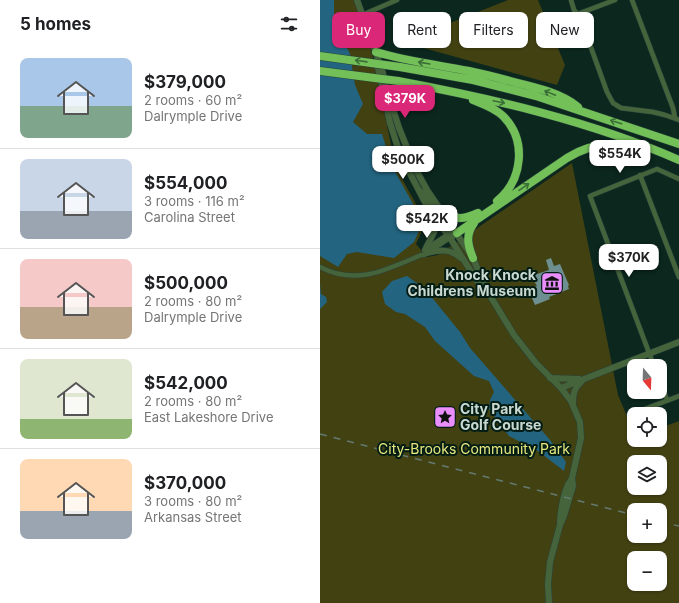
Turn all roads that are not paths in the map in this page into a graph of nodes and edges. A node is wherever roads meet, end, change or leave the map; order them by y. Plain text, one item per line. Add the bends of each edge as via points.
1 (357, 0) edge
2 (398, 0) edge
3 (571, 0) edge
4 (615, 0) edge
5 (632, 0) edge
6 (361, 12) edge
7 (369, 12) edge
8 (576, 12) edge
9 (582, 12) edge
10 (374, 48) edge
11 (591, 48) edge
12 (376, 52) junction
13 (320, 56) edge
14 (320, 71) edge
15 (434, 88) junction
16 (584, 112) junction
17 (677, 119) edge
18 (679, 144) edge
19 (676, 159) edge
20 (640, 175) junction
21 (679, 179) edge
22 (419, 190) junction
23 (441, 211) junction
24 (432, 214) junction
25 (478, 216) junction
26 (452, 234) junction
27 (426, 252) junction
28 (473, 258) junction
29 (465, 261) junction
30 (320, 267) edge
31 (679, 277) edge
32 (486, 289) junction
33 (679, 342) edge
34 (649, 354) junction
35 (651, 359) edge
36 (550, 378) junction
37 (584, 378) junction
38 (561, 388) junction
39 (679, 396) edge
40 (667, 400) joint
41 (573, 404) junction
42 (649, 407) edge
43 (549, 603) edge

1 - 6 street
2 - 7 street
3 - 8 street
4 - 9 street
5 - 17 street
10 - 12 street
11 - 17 street via 607,92 614,103 621,108 653,112
16 -> 12 highway via 573,102 536,88 471,71
12 - 22 street via 392,132 400,154
12 - 23 street via 410,157
16 -> 13 highway, bridge via 536,96 473,80 400,66
14 - 15 highway, bridge
15 -> 19 highway via 506,103 578,124
15 - 25 highway via 492,108 512,127 516,136 520,154 515,176 503,196
18 -> 16 highway
25 -> 19 highway via 566,158 590,146 619,144
20 - 21 street via 657,169
20 - 31 street
20 - 34 street via 590,196
22 - 24 street
22 - 26 street
23 - 25 highway via 460,219
23 - 26 street
24 - 26 street
24 - 27 street via 435,228
25 - 26 highway
25 - 28 highway via 468,237
26 - 27 street
26 - 28 street
26 - 29 street
27 - 29 street via 450,252
27 - 30 street via 394,267 363,276 336,274
28 - 32 street
29 - 32 street via 477,281
32 - 36 street via 514,335
33 - 34 street
34 - 35 street
34 - 37 street
36 - 37 street
36 - 38 street
37 - 38 street
37 - 41 street via 575,389
38 - 41 street
39 - 40 street
40 - 42 street
41 - 43 street via 580,422 581,438 572,478 573,486 548,575

